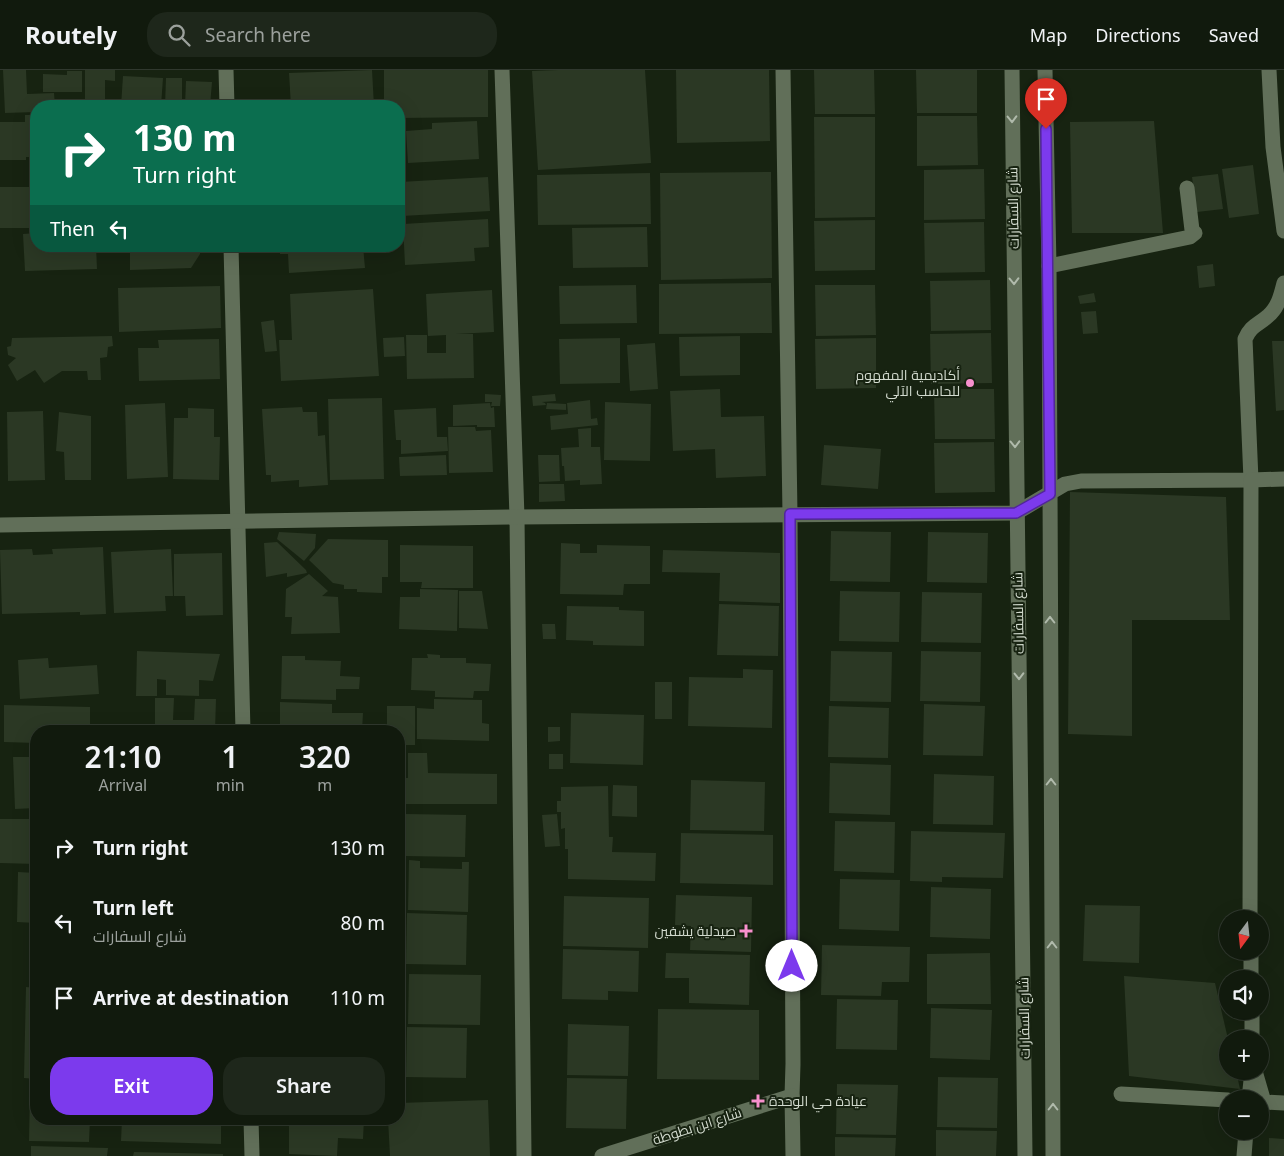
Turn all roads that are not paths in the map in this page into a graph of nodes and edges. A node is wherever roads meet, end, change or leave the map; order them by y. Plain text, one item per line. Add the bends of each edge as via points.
1 (226, 70) edge
2 (502, 70) edge
3 (783, 70) edge
4 (1012, 70) edge
5 (1045, 70) edge
6 (1269, 70) edge
7 (227, 100) edge
8 (1187, 188) dead end
9 (1284, 232) edge
10 (231, 252) edge
11 (1048, 266) junction
12 (1284, 283) edge
13 (1284, 479) edge
14 (1251, 480) junction
15 (1050, 494) junction
16 (1016, 513) junction
17 (790, 514) junction
18 (517, 517) junction
19 (239, 521) junction
20 (0, 525) edge
21 (243, 725) edge
22 (1250, 910) edge
23 (1121, 1094) dead end
24 (792, 1096) junction
25 (1219, 1099) edge
26 (1269, 1102) edge
27 (1284, 1103) edge
28 (251, 1125) edge
29 (1245, 1140) edge
30 (252, 1156) edge
31 (524, 1156) edge
32 (602, 1156) edge
33 (793, 1156) edge
34 (1025, 1156) edge
35 (1053, 1156) edge
36 (1244, 1156) edge

1 - 7 street
2 - 18 street
3 - 17 street
4 -> 16 street, شارع السفارات
5 - 11 street, شارع السفارات
6 - 9 street via 1273,147
8 - 11 street via 1194,234 1190,237
10 - 19 street
11 - 15 street, شارع السفارات
12 - 14 street via 1281,298 1270,316 1249,330 1246,339
13 - 14 street
14 - 15 street via 1081,481 1065,484
14 - 22 street
15 - 16 street
35 -> 15 street, شارع السفارات
16 - 17 street
16 -> 34 street, شارع السفارات
17 - 18 street
17 - 24 street
18 - 19 street
18 - 31 street
19 - 20 street
19 - 21 street
23 - 25 street
24 - 32 street, شارع ابن بطوطة
24 - 33 street
26 - 27 street
28 - 30 street
29 - 36 street

